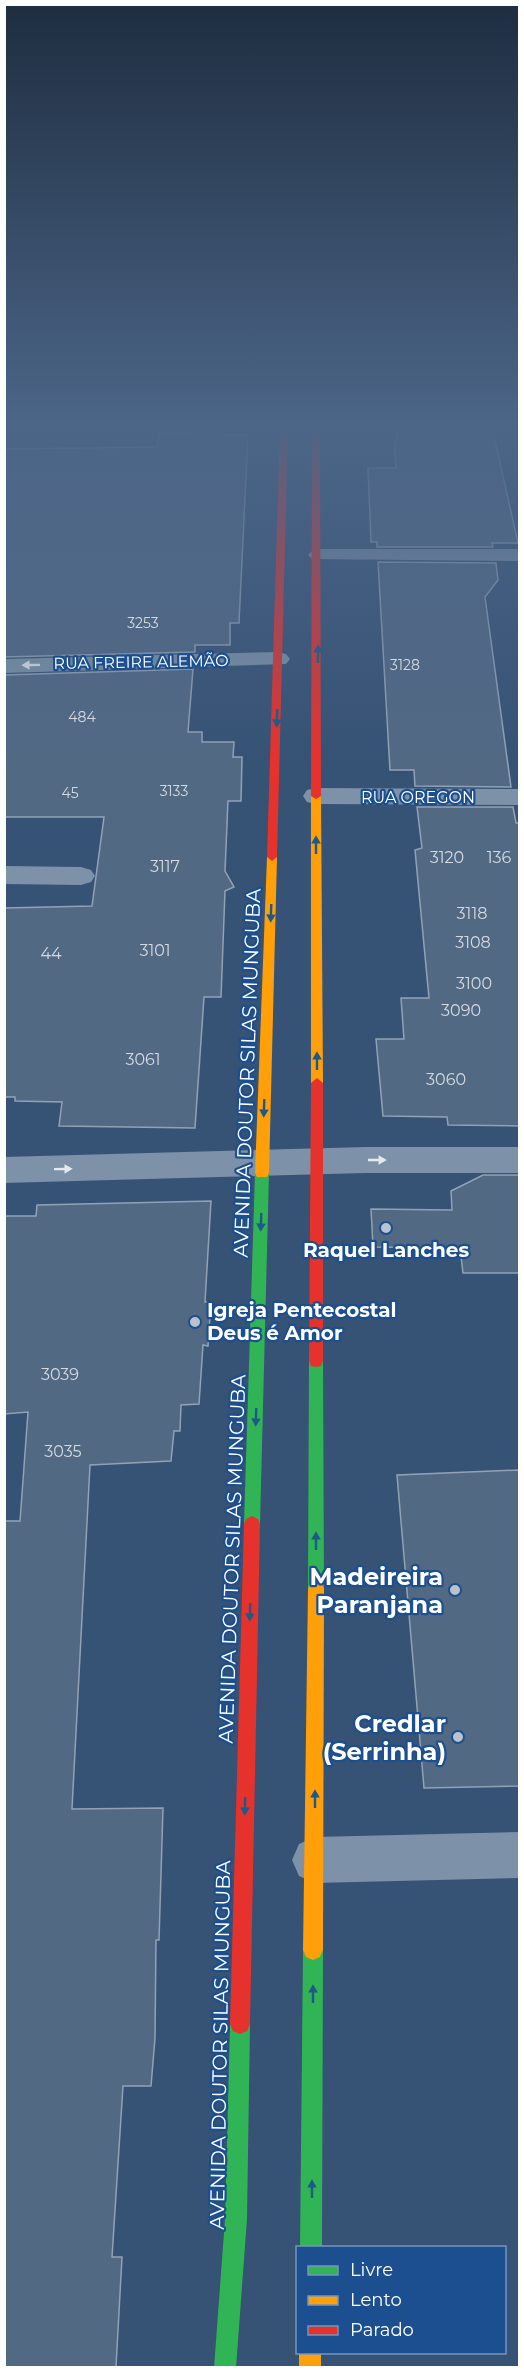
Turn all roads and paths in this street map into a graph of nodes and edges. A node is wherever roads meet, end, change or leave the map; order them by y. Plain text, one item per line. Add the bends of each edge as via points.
1 (282, 538) edge
2 (319, 538) edge
3 (319, 555) junction
4 (519, 555) edge
5 (279, 659) junction
6 (4, 666) edge
7 (316, 796) junction
8 (519, 797) edge
9 (4, 875) edge
10 (81, 876) dead end
11 (519, 1160) edge
12 (318, 1162) junction
13 (263, 1163) junction
14 (4, 1170) edge
15 (519, 1855) edge
16 (315, 1860) junction
17 (311, 2246) edge
18 (225, 2367) edge

1 - 5 main road, AVENIDA DOUTOR SILAS MUNGUBA
2 - 3 main road
3 - 4 street
7 -> 3 main road
5 -> 6 street, RUA FREIRE ALEMÃO
5 -> 13 main road, AVENIDA DOUTOR SILAS MUNGUBA
7 - 8 street, RUA OREGON
12 -> 7 main road
9 - 10 street
12 -> 11 street
12 - 13 street
16 -> 12 main road
14 -> 13 street
13 -> 18 main road, AVENIDA DOUTOR SILAS MUNGUBA via 236,2219
15 - 16 street
17 -> 16 main road

